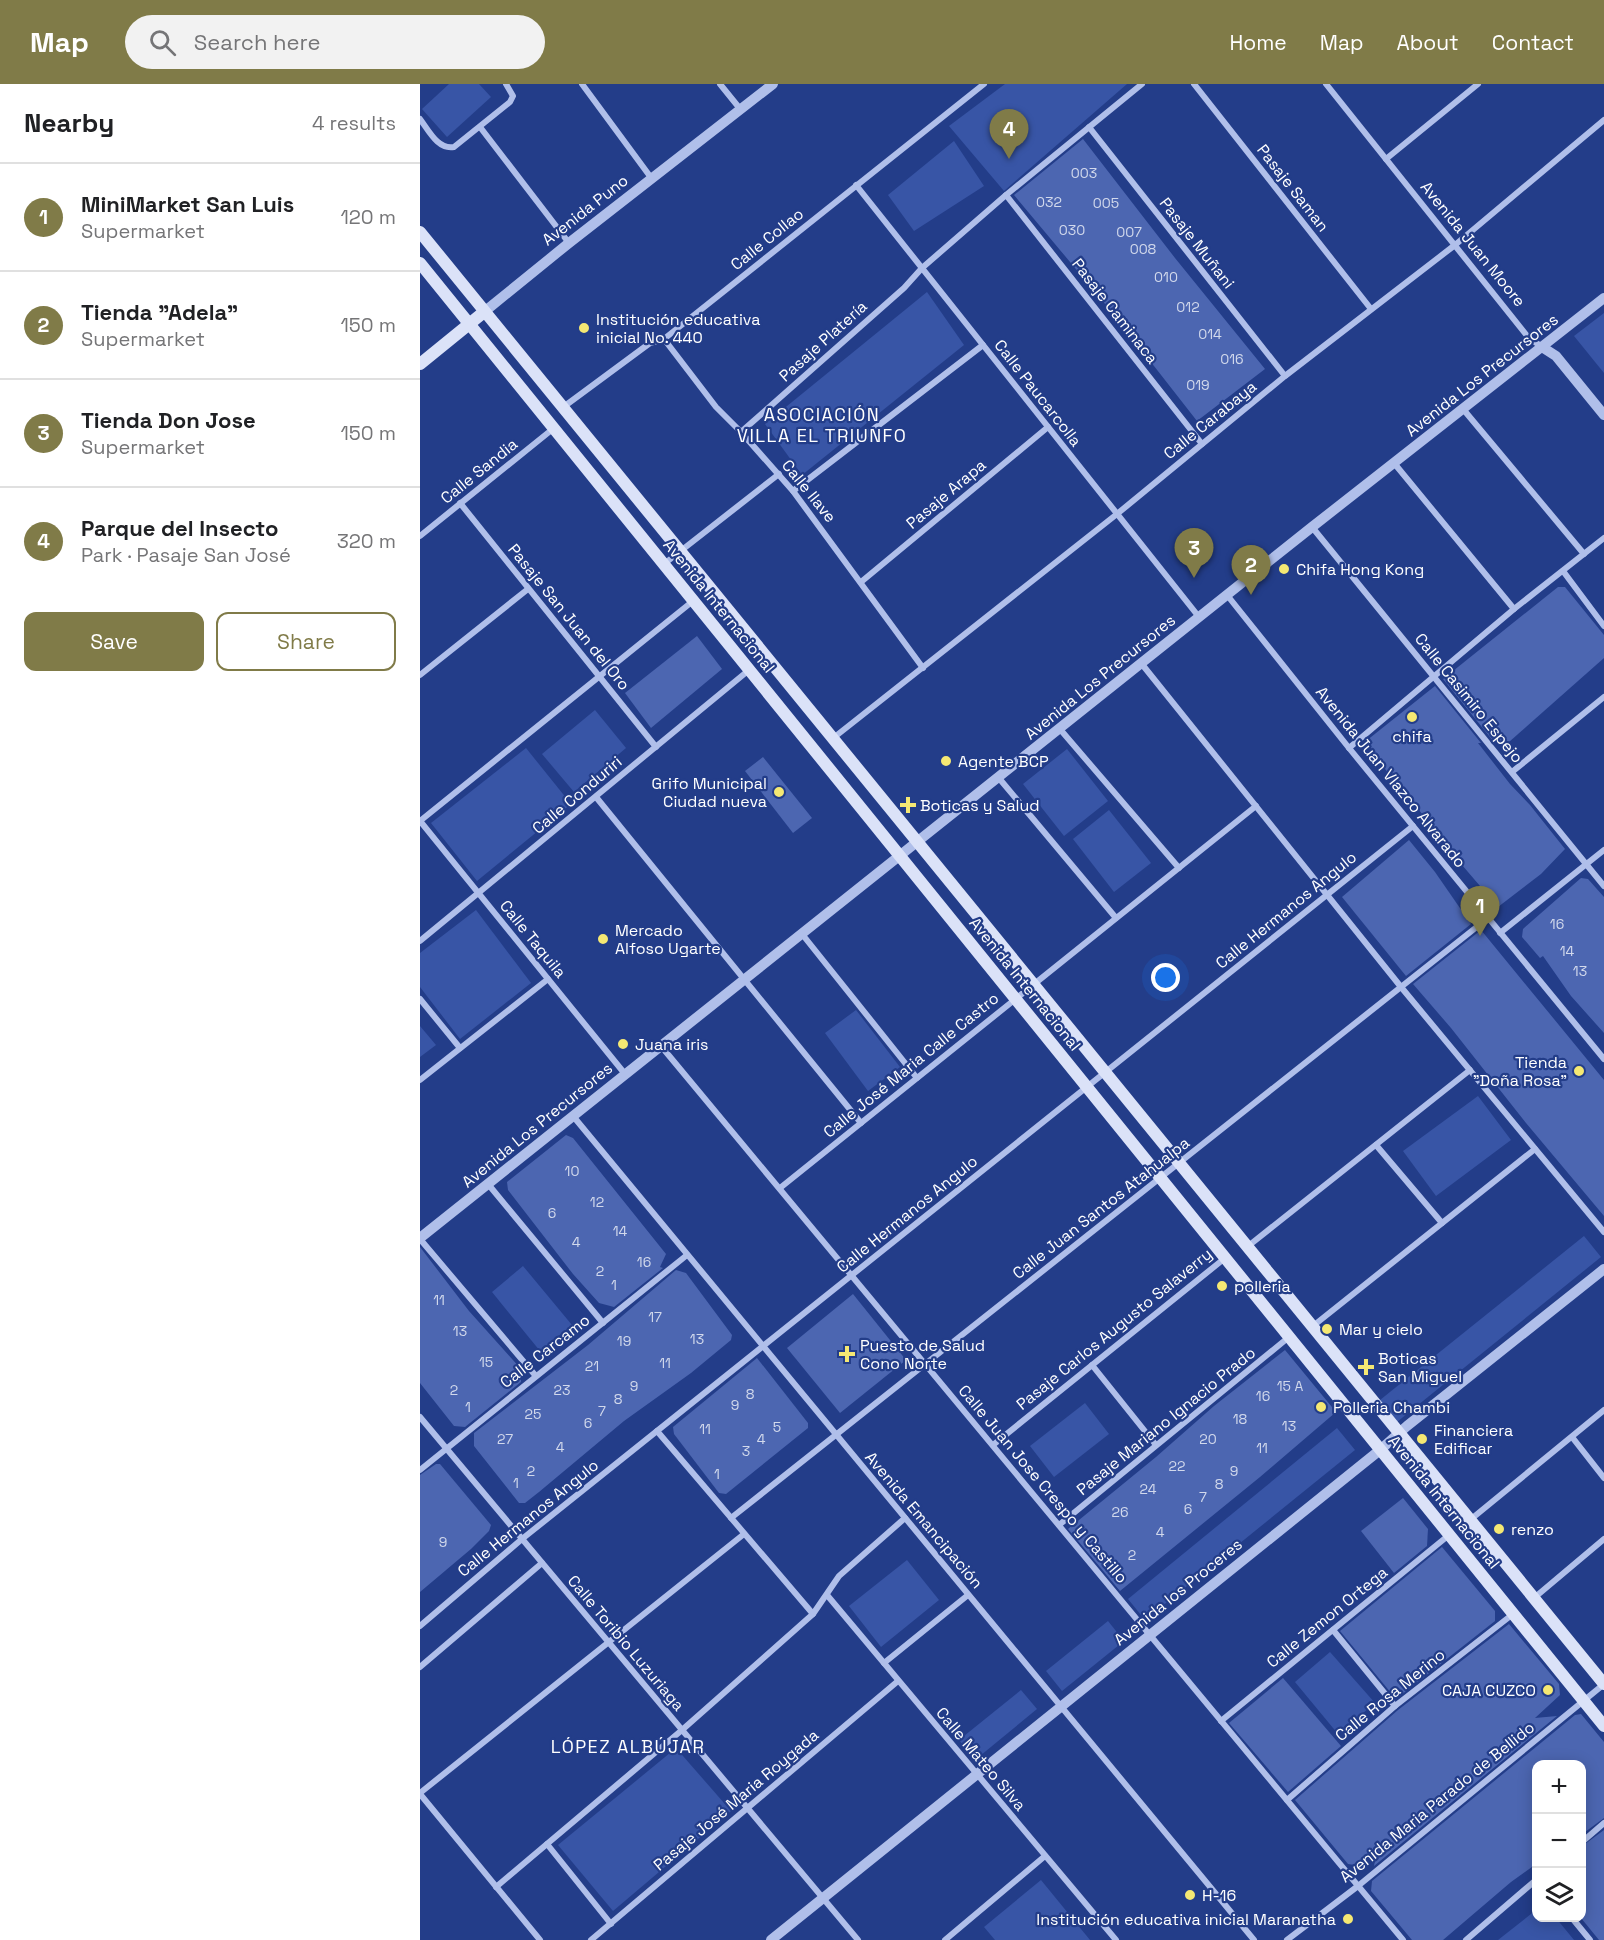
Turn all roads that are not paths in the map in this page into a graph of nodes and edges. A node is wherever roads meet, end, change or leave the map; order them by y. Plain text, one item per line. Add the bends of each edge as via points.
1 (506, 84) edge
2 (582, 84) edge
3 (720, 84) edge
4 (773, 84) edge
5 (984, 84) edge
6 (1142, 84) edge
7 (1194, 84) edge
8 (1326, 84) edge
9 (1479, 84) edge
10 (741, 110) junction
11 (420, 119) edge
12 (1604, 120) edge
13 (480, 127) junction
14 (1089, 127) junction
15 (1386, 159) junction
16 (652, 178) junction
17 (856, 185) junction
18 (1006, 195) junction
19 (420, 232) edge
20 (569, 243) junction
21 (1455, 245) junction
22 (420, 263) edge
23 (922, 268) junction
24 (1604, 298) edge
25 (1371, 309) junction
26 (484, 312) junction
27 (470, 324) junction
28 (664, 339) junction
29 (983, 345) junction
30 (1542, 347) junction
31 (420, 364) edge
32 (1285, 376) junction
33 (562, 408) junction
34 (1463, 409) junction
35 (1604, 415) edge
36 (1048, 427) junction
37 (554, 428) junction
38 (741, 432) junction
39 (1202, 444) junction
40 (1394, 463) junction
41 (779, 474) junction
42 (793, 491) junction
43 (460, 503) junction
44 (1118, 514) junction
45 (1312, 527) junction
46 (420, 536) edge
47 (1604, 538) edge
48 (679, 552) junction
49 (1584, 554) junction
50 (664, 564) junction
51 (1563, 570) junction
52 (861, 582) junction
53 (528, 589) junction
54 (1227, 594) junction
55 (694, 601) junction
56 (1514, 609) junction
57 (1199, 617) junction
58 (1604, 626) edge
59 (1141, 663) junction
60 (923, 668) junction
61 (749, 670) junction
62 (420, 675) edge
63 (598, 676) junction
64 (1434, 676) junction
65 (1604, 697) edge
66 (1059, 728) junction
67 (832, 739) junction
68 (656, 747) junction
69 (1350, 748) junction
70 (1512, 772) junction
71 (998, 777) junction
72 (596, 797) junction
73 (1256, 806) junction
74 (420, 821) edge
75 (1413, 826) junction
76 (917, 842) junction
77 (1604, 850) edge
78 (900, 856) junction
79 (1586, 864) junction
80 (1179, 868) junction
81 (1604, 886) edge
82 (478, 894) junction
83 (1327, 895) junction
84 (1116, 918) junction
85 (1488, 918) junction
86 (1500, 933) junction
87 (802, 934) junction
88 (420, 941) edge
89 (548, 979) junction
90 (744, 980) junction
91 (1033, 984) junction
92 (1401, 987) junction
93 (420, 999) edge
94 (1016, 999) junction
95 (661, 1046) junction
96 (460, 1048) junction
97 (1604, 1059) edge
98 (1470, 1070) junction
99 (1104, 1072) junction
100 (625, 1074) junction
101 (917, 1078) junction
102 (420, 1080) edge
103 (1087, 1087) junction
104 (573, 1116) junction
105 (861, 1123) junction
106 (1376, 1145) junction
107 (1535, 1149) junction
108 (1179, 1163) junction
109 (1160, 1178) junction
110 (488, 1184) junction
111 (780, 1188) junction
112 (1442, 1223) junction
113 (1604, 1232) edge
114 (420, 1238) edge
115 (1247, 1247) junction
116 (687, 1255) junction
117 (1225, 1257) junction
118 (1604, 1269) edge
119 (852, 1275) junction
120 (603, 1323) junction
121 (1312, 1327) junction
122 (1290, 1337) junction
123 (762, 1346) junction
124 (925, 1364) junction
125 (1092, 1365) junction
126 (535, 1375) junction
127 (1604, 1410) edge
128 (420, 1417) edge
129 (657, 1431) junction
130 (1398, 1432) junction
131 (836, 1435) junction
132 (1572, 1437) junction
133 (993, 1445) junction
134 (1156, 1445) junction
135 (445, 1448) junction
136 (1380, 1450) junction
137 (420, 1470) edge
138 (1604, 1478) edge
139 (731, 1518) junction
140 (905, 1518) junction
141 (1470, 1520) junction
142 (1059, 1525) junction
143 (744, 1534) junction
144 (1449, 1535) junction
145 (522, 1539) junction
146 (1604, 1539) edge
147 (542, 1563) junction
148 (826, 1595) junction
149 (968, 1595) junction
150 (1534, 1598) junction
151 (813, 1614) junction
152 (1513, 1614) junction
153 (420, 1626) edge
154 (1333, 1630) junction
155 (1149, 1634) junction
156 (608, 1643) junction
157 (884, 1663) junction
158 (420, 1667) edge
159 (898, 1681) junction
160 (1604, 1684) edge
161 (1583, 1700) junction
162 (1060, 1706) junction
163 (1395, 1706) junction
164 (1221, 1720) junction
165 (1604, 1726) edge
166 (682, 1730) junction
167 (976, 1773) junction
168 (420, 1793) edge
169 (1287, 1800) junction
170 (748, 1809) junction
171 (1604, 1823) edge
172 (1586, 1838) edge
173 (547, 1844) junction
174 (1046, 1856) junction
175 (1532, 1883) edge
176 (1358, 1886) junction
177 (496, 1887) junction
178 (822, 1898) junction
179 (1576, 1922) edge
180 (611, 1924) junction
181 (1112, 1939) edge
182 (540, 1940) edge
183 (591, 1940) edge
184 (771, 1940) edge
185 (858, 1940) edge
186 (945, 1940) edge
187 (1254, 1940) edge
188 (1287, 1940) edge
189 (1403, 1940) edge
190 (1467, 1940) edge
191 (1590, 1940) edge

1 - 13 street via 513,96 510,102
2 - 16 street
3 - 10 street
4 - 10 street, Avenida Puno
5 - 17 street, Calle Collao
6 - 14 street, Pasaje Platería
7 - 25 street, Pasaje Saman
8 - 15 street, Avenida Juan Moore
9 - 15 street
10 - 16 street, Avenida Puno
11 - 13 street via 447,149
12 - 21 street, Calle Carabaya
13 - 20 street
14 - 18 street, Pasaje Platería
14 - 32 street, Pasaje Muñani
15 - 21 street, Avenida Juan Moore
16 - 20 street, Avenida Puno
17 - 23 street, Calle Paucarcolla
17 - 28 street, Calle Collao
18 - 23 street, Pasaje Platería
18 - 39 street, Pasaje Caminaca
19 - 26 main road, Avenida Internacional
20 - 26 street, Avenida Puno
21 - 25 street, Calle Carabaya
21 - 30 street, Avenida Juan Moore via 1528,337
22 - 27 main road, Avenida Internacional
23 - 29 street, Calle Paucarcolla
23 - 38 street, Pasaje Platería
24 - 30 street, Avenida Los Precursores
25 - 32 street, Calle Carabaya
26 - 27 main road, Avenida Puno
26 - 33 main road, Avenida Internacional
27 - 31 main road, Avenida Puno
27 - 37 main road, Avenida Internacional
28 - 33 street, Calle Collao via 650,343
28 - 38 street, Calle Ilave via 716,407
29 - 36 street, Calle Paucarcolla
29 - 42 street
30 - 34 street, Avenida Los Precursores
30 - 35 street, Avenida Juan Moore via 1556,356
32 - 39 street, Calle Carabaya
33 - 48 main road, Avenida Internacional
34 - 40 street, Avenida Los Precursores
34 - 49 street
36 - 44 street, Calle Paucarcolla
36 - 52 street, Pasaje Arapa
37 - 43 street, Calle Sandia
37 - 50 main road, Avenida Internacional
38 - 41 street, Calle Ilave
39 - 44 street, Calle Carabaya
40 - 45 street, Avenida Los Precursores
40 - 56 street
41 - 42 street, Calle Ilave
41 - 48 street
42 - 52 street, Calle Ilave
43 - 46 street, Calle Sandia
43 - 53 street, Pasaje San Juan del Oro
44 - 57 street, Calle Paucarcolla
44 - 60 street, Calle Carabaya
45 - 54 street, Avenida Los Precursores
45 - 64 street, Calle Casimiro Espejo
47 - 49 street
48 - 50 street
48 - 67 main road, Avenida Internacional
49 - 51 street
50 - 55 main road, Avenida Internacional
51 - 56 street
51 - 58 street
52 - 60 street, Calle Ilave
53 - 62 street
53 - 63 street, Pasaje San Juan del Oro
54 - 57 street, Avenida Los Precursores
54 - 69 street, Avenida Juan Vlazco Alvarado
55 - 61 main road, Avenida Internacional
55 - 63 street
56 - 64 street
57 - 59 street, Avenida Los Precursores
59 - 66 street, Avenida Los Precursores
59 - 73 street
60 - 67 street, Calle Carabaya
61 - 68 street, Calle Conduriri
61 - 78 main road, Avenida Internacional
63 - 68 street, Pasaje San Juan del Oro
63 - 74 street
64 - 69 street
64 - 70 street, Calle Casimiro Espejo
65 - 70 street
66 - 71 street, Avenida Los Precursores
66 - 80 street
67 - 76 main road, Avenida Internacional
68 - 72 street, Calle Conduriri
69 - 75 street, Avenida Juan Vlazco Alvarado
70 - 79 street, Calle Casimiro Espejo
71 - 76 street, Avenida Los Precursores
71 - 84 street
72 - 82 street, Calle Conduriri
72 - 90 street
73 - 80 street, Calle José Maria Calle Castro
73 - 83 street
74 - 82 street, Calle Taquila
75 - 83 street, Calle Hermanos Angulo
75 - 85 street, Avenida Juan Vlazco Alvarado
76 - 78 street, Avenida Los Precursores
76 - 91 main road, Avenida Internacional
77 - 79 street
78 - 87 street, Avenida Los Precursores
78 - 94 main road, Avenida Internacional
79 - 81 street, Calle Casimiro Espejo
79 - 86 street
80 - 84 street, Calle José Maria Calle Castro
82 - 88 street, Calle Conduriri
82 - 89 street, Calle Taquila
83 - 92 street
83 - 99 street, Calle Hermanos Angulo
84 - 91 street, Calle José Maria Calle Castro
85 - 86 street, Avenida Juan Vlazco Alvarado
85 - 92 street, Calle Juan Santos Atahualpa
86 - 97 street, Avenida Juan Vlazco Alvarado
87 - 90 street, Avenida Los Precursores
87 - 101 street
89 - 96 street
89 - 100 street, Calle Taquila
90 - 95 street, Avenida Los Precursores
90 - 105 street
91 - 94 street, Calle José Maria Calle Castro
91 - 99 main road, Avenida Internacional
92 - 98 street
92 - 108 street, Calle Juan Santos Atahualpa
93 - 96 street
94 - 101 street, Calle José Maria Calle Castro
94 - 103 main road, Avenida Internacional
95 - 100 street, Avenida Los Precursores
95 - 111 street, Calle Juan Jose Crespo y Castillo
96 - 102 street
98 - 106 street
98 - 107 street
99 - 103 street, Calle Hermanos Angulo
99 - 108 main road, Avenida Internacional
100 - 104 street, Avenida Los Precursores
101 - 105 street, Calle José Maria Calle Castro
103 - 109 main road, Avenida Internacional
103 - 119 street, Calle Hermanos Angulo
104 - 110 street, Avenida Los Precursores
104 - 116 street, Avenida Emancipación
105 - 111 street, Calle José Maria Calle Castro
106 - 112 street
106 - 115 street
107 - 112 street
107 - 113 street
108 - 109 street, Calle Juan Santos Atahualpa
108 - 115 main road, Avenida Internacional
109 - 117 main road, Avenida Internacional
109 - 124 street, Calle Juan Santos Atahualpa
110 - 114 street, Avenida Los Precursores
110 - 120 street
111 - 119 street, Calle Juan Jose Crespo y Castillo
112 - 121 street
114 - 126 street
115 - 121 main road, Avenida Internacional
116 - 120 street, Calle Carcamo
116 - 123 street, Avenida Emancipación
117 - 122 main road, Avenida Internacional
117 - 125 street, Pasaje Carlos Augusto Salaverry
118 - 130 street, Avenida los Proceres
119 - 123 street, Calle Hermanos Angulo
119 - 124 street, Calle Juan Jose Crespo y Castillo
120 - 126 street, Calle Carcamo
121 - 130 main road, Avenida Internacional
122 - 134 street, Pasaje Mariano Ignacio Prado
122 - 136 main road, Avenida Internacional
123 - 129 street, Calle Hermanos Angulo
123 - 131 street, Avenida Emancipación
124 - 131 street, Calle Juan Santos Atahualpa
124 - 133 street, Calle Juan Jose Crespo y Castillo
125 - 133 street, Pasaje Carlos Augusto Salaverry
125 - 134 street
126 - 135 street, Calle Carcamo
127 - 132 street
128 - 135 street, Calle Toribio Luzuriaga
129 - 139 street
129 - 145 street, Calle Hermanos Angulo
130 - 136 street, Avenida los Proceres
130 - 141 main road, Avenida Internacional
131 - 139 street, Calle Juan Santos Atahualpa
131 - 140 street, Avenida Emancipación
132 - 138 street
132 - 141 street
133 - 142 street, Calle Juan Jose Crespo y Castillo
134 - 142 street, Pasaje Mariano Ignacio Prado
135 - 137 street, Calle Carcamo
135 - 145 street, Calle Toribio Luzuriaga
136 - 144 main road, Avenida Internacional
136 - 155 street, Avenida los Proceres
139 - 143 street
140 - 148 street via 839,1576
140 - 149 street, Avenida Emancipación
141 - 150 main road, Avenida Internacional
142 - 155 street, Calle Juan Jose Crespo y Castillo
143 - 151 street
143 - 156 street
144 - 152 main road, Avenida Internacional
144 - 154 street, Calle Zemon Ortega
145 - 147 street, Calle Toribio Luzuriaga
145 - 153 street, Calle Hermanos Angulo
146 - 150 street
147 - 156 street, Calle Toribio Luzuriaga
147 - 158 street
148 - 151 street
148 - 157 street, Calle Mateo Silva
149 - 157 street
149 - 162 street, Avenida Emancipación
150 - 160 main road, Avenida Internacional
151 - 166 street
152 - 161 main road, Avenida Internacional
152 - 163 street, Calle Rosa Merino
154 - 163 street
154 - 164 street, Calle Zemon Ortega
155 - 162 street, Avenida los Proceres
155 - 164 street, Calle Juan Jose Crespo y Castillo
156 - 166 street, Calle Toribio Luzuriaga
156 - 168 street
157 - 159 street, Calle Mateo Silva
159 - 167 street, Calle Mateo Silva
159 - 170 street, Pasaje José Maria Roygada
160 - 161 street, Avenida Maria Parado de Bellido
161 - 165 main road, Avenida Internacional
161 - 176 street, Avenida Maria Parado de Bellido
162 - 167 street, Avenida los Proceres
162 - 187 street, Avenida Emancipación
163 - 169 street, Calle Rosa Merino
164 - 169 street, Calle Juan Jose Crespo y Castillo
166 - 170 street, Calle Toribio Luzuriaga
166 - 173 street
167 - 174 street, Calle Mateo Silva
167 - 178 street, Avenida los Proceres
168 - 177 street
169 - 176 street, Calle Juan Jose Crespo y Castillo
170 - 178 street, Calle Toribio Luzuriaga
170 - 180 street, Pasaje José Maria Roygada
171 - 172 street
173 - 177 street
173 - 180 street
174 - 181 street, Calle Mateo Silva
174 - 186 street
175 - 190 street
176 - 188 street, Avenida Maria Parado de Bellido
176 - 189 street, Calle Juan Jose Crespo y Castillo
177 - 182 street
178 - 184 street, Avenida los Proceres
178 - 185 street, Calle Toribio Luzuriaga
179 - 191 street
180 - 183 street, Pasaje José Maria Roygada

